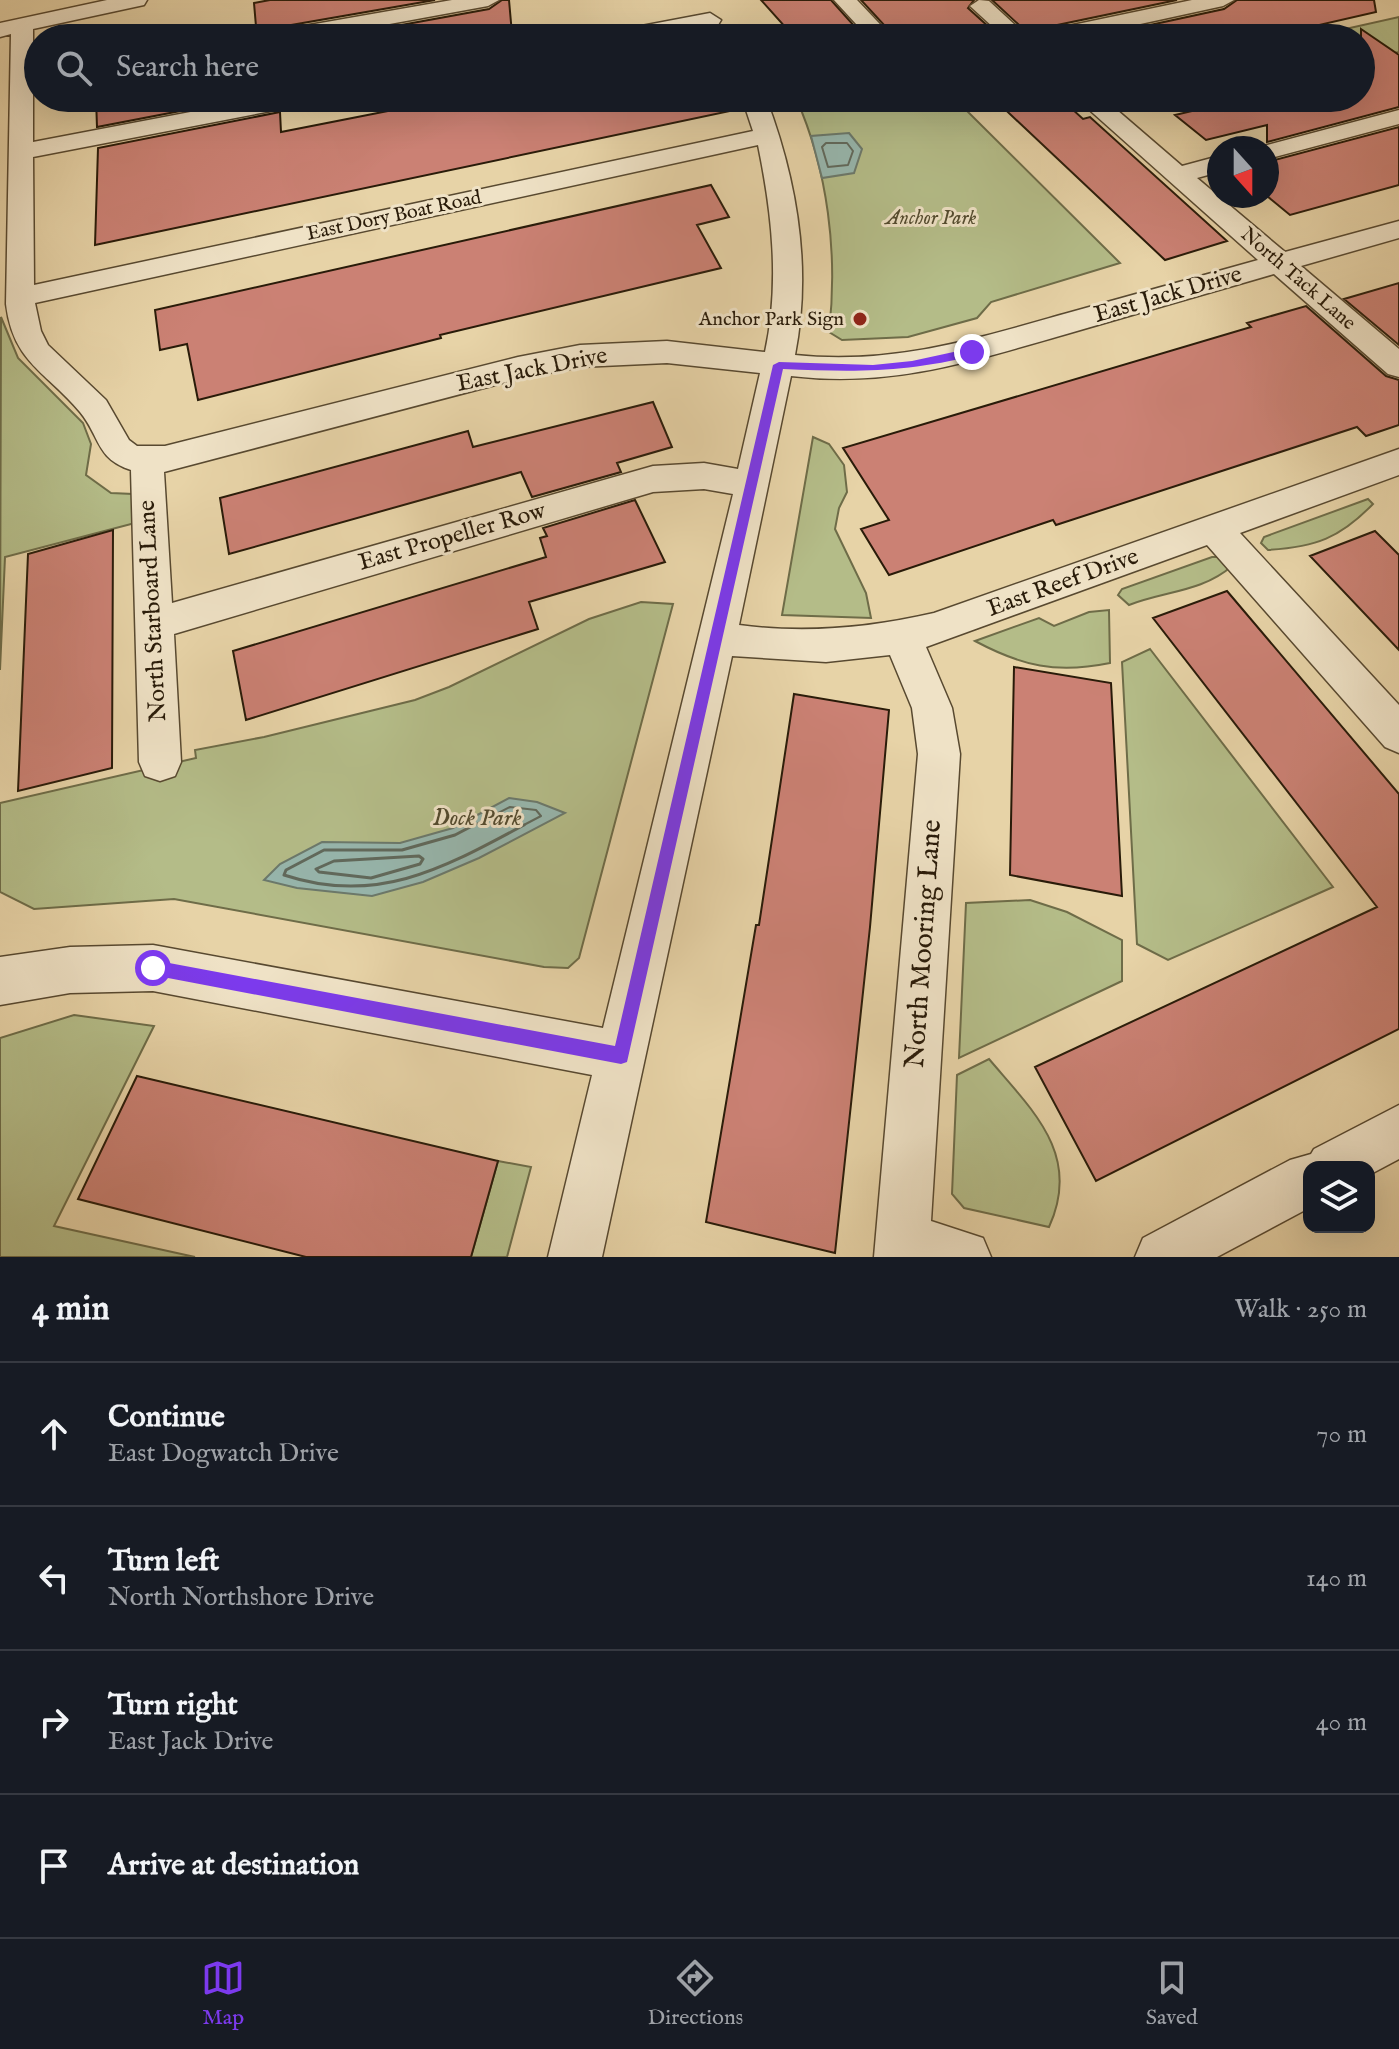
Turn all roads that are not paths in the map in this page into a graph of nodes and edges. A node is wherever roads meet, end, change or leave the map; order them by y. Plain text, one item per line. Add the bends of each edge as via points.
1 (136, 0) edge
2 (488, 0) edge
3 (694, 0) edge
4 (845, 0) edge
5 (1223, 0) edge
6 (981, 6) dead end
7 (10, 23) edge
8 (353, 24) edge
9 (712, 24) edge
10 (868, 24) edge
11 (1002, 24) edge
12 (1110, 24) edge
13 (24, 64) edge
14 (26, 112) edge
15 (229, 112) edge
16 (759, 112) edge
17 (1104, 112) edge
18 (1399, 117) edge
19 (768, 135) junction
20 (1279, 148) edge
21 (20, 152) junction
22 (1207, 167) edge
23 (1177, 175) junction
24 (1399, 229) edge
25 (1280, 263) junction
26 (21, 297) junction
27 (779, 365) junction
28 (1399, 366) edge
29 (141, 459) junction
30 (1399, 462) edge
31 (752, 484) junction
32 (1214, 529) junction
33 (154, 624) junction
34 (717, 638) junction
35 (901, 638) junction
36 (1399, 734) edge
37 (160, 762) dead end
38 (0, 981) edge
39 (621, 1056) junction
40 (1399, 1131) edge
41 (1343, 1161) edge
42 (1303, 1182) edge
43 (901, 1248) edge
44 (575, 1257) edge
45 (964, 1257) edge
46 (1162, 1257) edge

1 - 7 street
2 - 8 street
3 - 9 street
4 - 10 street
5 - 12 street
6 - 11 street
7 - 13 street
14 - 21 street
15 - 21 street
16 - 19 street
17 - 23 street, North Tack Lane
18 - 20 street
19 - 26 street, East Dory Boat Road
19 - 27 street via 788,243
21 - 26 street
22 - 23 street
23 - 25 street, North Tack Lane
24 - 25 street, East Jack Drive
25 - 27 street, East Jack Drive via 943,359 873,369
25 - 28 street, North Tack Lane
26 - 29 street via 24,326 35,350 84,395 116,448
27 - 29 street, East Jack Drive via 667,352 580,356 165,459
27 - 31 street
29 - 33 street, North Starboard Lane
30 - 32 street, East Reef Drive
31 - 33 street, East Propeller Row via 687,476 636,483
31 - 34 street
32 - 35 street, East Reef Drive
32 - 36 street
33 - 37 street, North Starboard Lane
34 - 35 street, East Reef Drive via 824,647
34 - 39 street
35 - 43 street, North Mooring Lane via 927,687 939,754
38 - 39 street via 70,970 153,968
39 - 44 street
40 - 41 street
42 - 46 street
43 - 45 street

